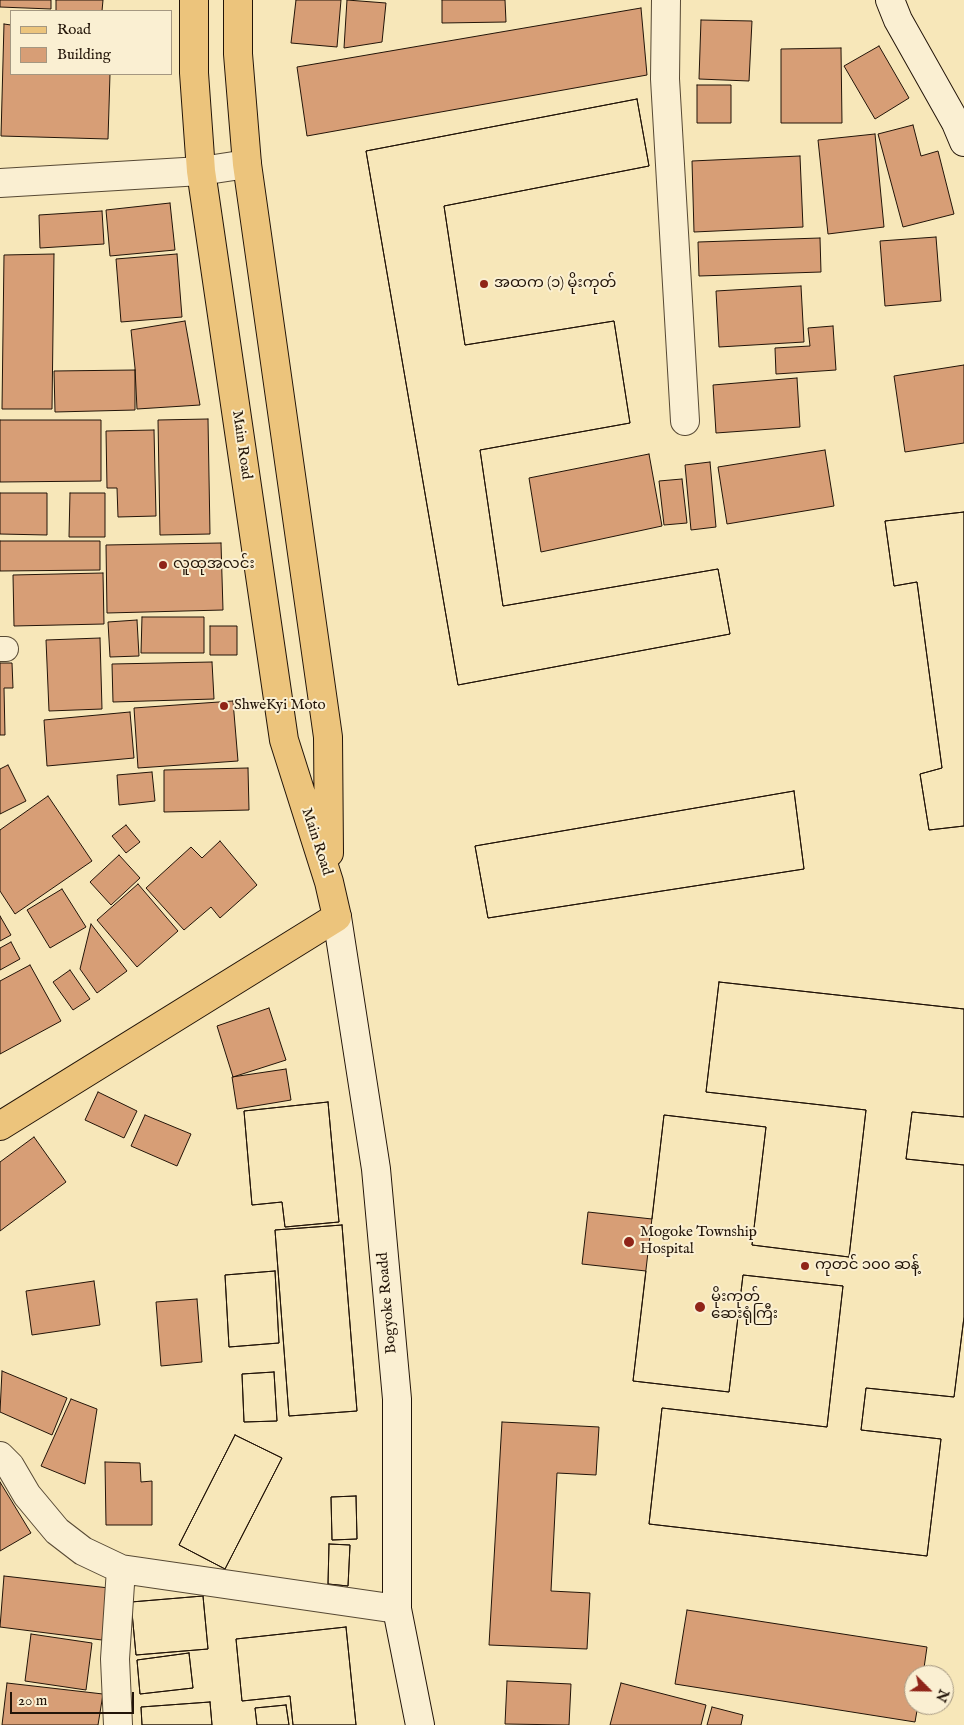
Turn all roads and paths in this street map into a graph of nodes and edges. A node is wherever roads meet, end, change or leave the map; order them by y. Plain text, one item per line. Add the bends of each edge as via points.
1 (194, 0) edge
2 (238, 0) edge
3 (666, 0) edge
4 (890, 0) edge
5 (964, 142) edge
6 (247, 164) junction
7 (201, 171) junction
8 (0, 183) edge
9 (685, 421) dead end
10 (329, 882) junction
11 (337, 917) junction
12 (0, 1126) edge
13 (0, 1456) edge
14 (121, 1569) junction
15 (396, 1609) junction
16 (118, 1725) edge
17 (420, 1725) edge

1 - 7 main road, Main Road via 194,73
2 - 6 main road via 238,54
3 - 9 street via 665,79
4 - 5 street
6 - 7 street
6 - 10 main road via 328,737
7 - 8 street
7 - 10 main road, Main Road via 284,740
10 - 11 main road, Bogyoke Roadd
11 - 12 main road
11 - 15 street, Bogyoke Roadd via 376,1169 395,1380
13 - 14 street via 10,1466 26,1495 57,1531 83,1551
14 - 15 street
14 - 16 street via 115,1659
15 - 17 street, Bogyoke Roadd

